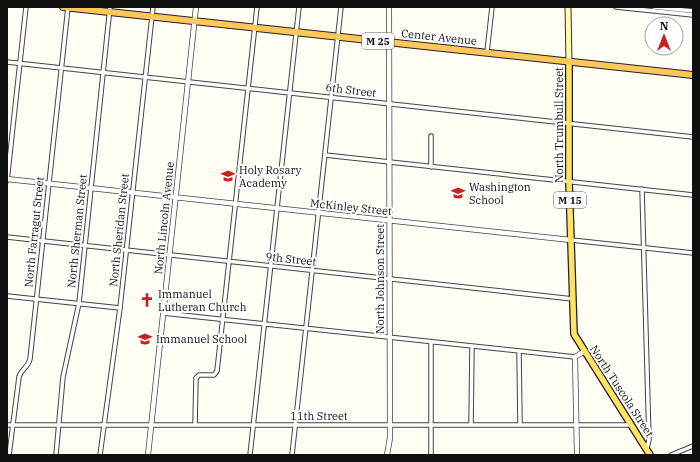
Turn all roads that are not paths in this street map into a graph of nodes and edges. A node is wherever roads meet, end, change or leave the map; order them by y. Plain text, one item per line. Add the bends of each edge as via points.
1 (26, 7) edge
2 (63, 7) edge
3 (68, 7) edge
4 (152, 7) edge
5 (196, 7) edge
6 (257, 7) edge
7 (299, 7) edge
8 (341, 7) edge
9 (389, 7) edge
10 (492, 7) edge
11 (568, 7) edge
12 (616, 7) edge
13 (654, 7) edge
14 (641, 8) edge
15 (110, 9) edge
16 (693, 11) edge
17 (693, 15) edge
18 (152, 16) junction
19 (195, 20) junction
20 (254, 27) junction
21 (296, 32) junction
22 (338, 36) junction
23 (389, 42) junction
24 (487, 52) junction
25 (7, 62) edge
26 (569, 62) junction
27 (20, 63) junction
28 (61, 67) junction
29 (103, 72) junction
30 (693, 75) edge
31 (145, 76) junction
32 (188, 82) junction
33 (248, 88) junction
34 (289, 92) junction
35 (331, 97) junction
36 (389, 104) junction
37 (568, 124) junction
38 (431, 136) dead end
39 (693, 136) edge
40 (325, 155) junction
41 (390, 162) junction
42 (431, 167) junction
43 (7, 179) edge
44 (569, 181) junction
45 (49, 183) junction
46 (91, 188) junction
47 (642, 189) junction
48 (132, 192) junction
49 (693, 195) edge
50 (176, 197) junction
51 (235, 203) junction
52 (277, 208) junction
53 (318, 212) junction
54 (389, 220) junction
55 (7, 237) edge
56 (571, 240) junction
57 (43, 241) junction
58 (84, 246) junction
59 (643, 247) junction
60 (126, 250) junction
61 (693, 253) edge
62 (170, 255) junction
63 (229, 261) junction
64 (270, 265) junction
65 (312, 270) junction
66 (389, 278) junction
67 (7, 296) edge
68 (36, 299) junction
69 (573, 299) junction
70 (79, 303) junction
71 (120, 308) junction
72 (163, 313) junction
73 (222, 319) junction
74 (264, 324) junction
75 (306, 329) junction
76 (390, 338) junction
77 (576, 339) joint
78 (431, 342) junction
79 (472, 347) junction
80 (585, 351) junction
81 (519, 352) junction
82 (575, 357) junction
83 (520, 424) junction
84 (7, 425) edge
85 (13, 425) junction
86 (58, 425) junction
87 (104, 425) junction
88 (151, 425) junction
89 (195, 425) junction
90 (253, 425) junction
91 (295, 425) junction
92 (390, 425) junction
93 (431, 425) junction
94 (471, 425) junction
95 (576, 425) junction
96 (631, 425) junction
97 (693, 446) edge
98 (647, 448) junction
99 (9, 455) edge
100 (56, 455) edge
101 (100, 455) edge
102 (148, 455) edge
103 (250, 455) edge
104 (292, 455) edge
105 (387, 455) edge
106 (431, 455) edge
107 (577, 455) edge
108 (650, 455) edge
109 (671, 455) edge

1 - 27 street
2 - 3 highway, Center Avenue / M 25
3 - 15 highway, Center Avenue / M 25
3 - 28 street, North Farragut Street
4 - 18 street, North Sheridan Street
5 - 19 street, North Lincoln Avenue
6 - 20 street
7 - 21 street
8 - 22 street
9 - 23 street, North Johnson Street
10 - 24 street
11 - 26 main road, North Trumbull Street
12 - 14 street
13 - 16 street
14 - 17 street
15 - 18 highway, Center Avenue / M 25
15 - 29 street, North Sherman Street
18 - 19 highway, Center Avenue / M 25
18 - 31 street, North Sheridan Street
19 - 20 highway, Center Avenue / M 25
19 - 32 street, North Lincoln Avenue
20 - 21 highway, Center Avenue / M 25
20 - 33 street
21 - 22 highway, Center Avenue / M 25
21 - 34 street
22 - 23 highway, Center Avenue / M 25
22 - 35 street
23 - 24 highway, Center Avenue / M 25
23 - 36 street, North Johnson Street
24 - 26 highway, Center Avenue / M 25
25 - 27 street, 6th Street
26 - 30 highway, Center Avenue / M 25
26 - 37 main road, North Trumbull Street / M 15
27 - 28 street, 6th Street
27 - 43 street
28 - 29 street, 6th Street
28 - 45 street, North Farragut Street
29 - 31 street, 6th Street
29 - 46 street, North Sherman Street
31 - 32 street, 6th Street
31 - 48 street, North Sheridan Street
32 - 33 street, 6th Street
32 - 50 street, North Lincoln Avenue
33 - 34 street, 6th Street
33 - 51 street
34 - 35 street, 6th Street
34 - 52 street
35 - 36 street, 6th Street
35 - 40 street
36 - 37 street, 6th Street
36 - 41 street, North Johnson Street
37 - 39 street, 6th Street
37 - 44 main road, North Trumbull Street / M 15
38 - 42 street
40 - 41 street
40 - 53 street
41 - 42 street
41 - 54 street, North Johnson Street
42 - 44 street
43 - 45 street, McKinley Street
44 - 47 street
44 - 56 main road, North Trumbull Street / M 15
45 - 46 street, McKinley Street
45 - 57 street, North Farragut Street
46 - 48 street, McKinley Street
46 - 58 street, North Sherman Street
47 - 49 street
47 - 59 street
48 - 50 street, McKinley Street
48 - 60 street, North Sheridan Street
50 - 51 street, McKinley Street
50 - 62 street, North Lincoln Avenue
51 - 52 street, McKinley Street
51 - 63 street
52 - 53 street, McKinley Street
52 - 64 street
53 - 54 street, McKinley Street
53 - 65 street
54 - 56 street, McKinley Street
54 - 66 street, North Johnson Street
55 - 57 street, 9th Street
56 - 59 street, McKinley Street
56 - 69 main road, North Trumbull Street / M 15
57 - 58 street, 9th Street
57 - 68 street, North Farragut Street
58 - 60 street, 9th Street
58 - 70 street, North Sherman Street
59 - 61 street, McKinley Street
59 - 98 street via 649,440
60 - 62 street, 9th Street
60 - 71 street, North Sheridan Street
62 - 63 street, 9th Street
62 - 72 street, North Lincoln Avenue
63 - 64 street, 9th Street
63 - 73 street
64 - 65 street, 9th Street
64 - 74 street
65 - 66 street, 9th Street
65 - 75 street
66 - 69 street, 9th Street
66 - 76 street, North Johnson Street
67 - 68 street
68 - 70 street
68 - 85 street, North Farragut Street via 30,359 19,377
69 - 77 main road, North Trumbull Street / M 15
70 - 71 street
70 - 86 street, North Sherman Street via 63,376
71 - 87 street, North Sheridan Street
72 - 73 street
72 - 88 street, North Lincoln Avenue
73 - 74 street
73 - 89 street via 217,371 214,374 198,375 196,378
74 - 75 street
74 - 90 street
75 - 76 street
75 - 91 street
76 - 78 street
76 - 92 street, North Johnson Street
77 - 80 main road, North Tuscola Street / M 15
78 - 79 street
78 - 93 street
79 - 81 street
79 - 94 street
80 - 82 street
80 - 96 main road, North Tuscola Street / M 15
81 - 82 street
81 - 83 street
82 - 95 street
83 - 94 street, 11th Street
83 - 95 street, 11th Street
84 - 85 street, 11th Street
85 - 86 street, 11th Street
85 - 99 street, North Farragut Street
86 - 87 street, 11th Street
86 - 100 street, North Sherman Street
87 - 88 street, 11th Street
87 - 101 street, North Sheridan Street
88 - 89 street, 11th Street
88 - 102 street, North Lincoln Avenue
89 - 90 street, 11th Street
90 - 91 street, 11th Street
90 - 103 street
91 - 92 street, 11th Street
91 - 104 street
92 - 93 street, 11th Street
92 - 105 street, North Johnson Street
93 - 94 street, 11th Street
93 - 106 street
95 - 96 street, 11th Street
95 - 107 street
96 - 98 main road, North Tuscola Street / M 15
97 - 109 street
98 - 108 main road, North Tuscola Street / M 15

